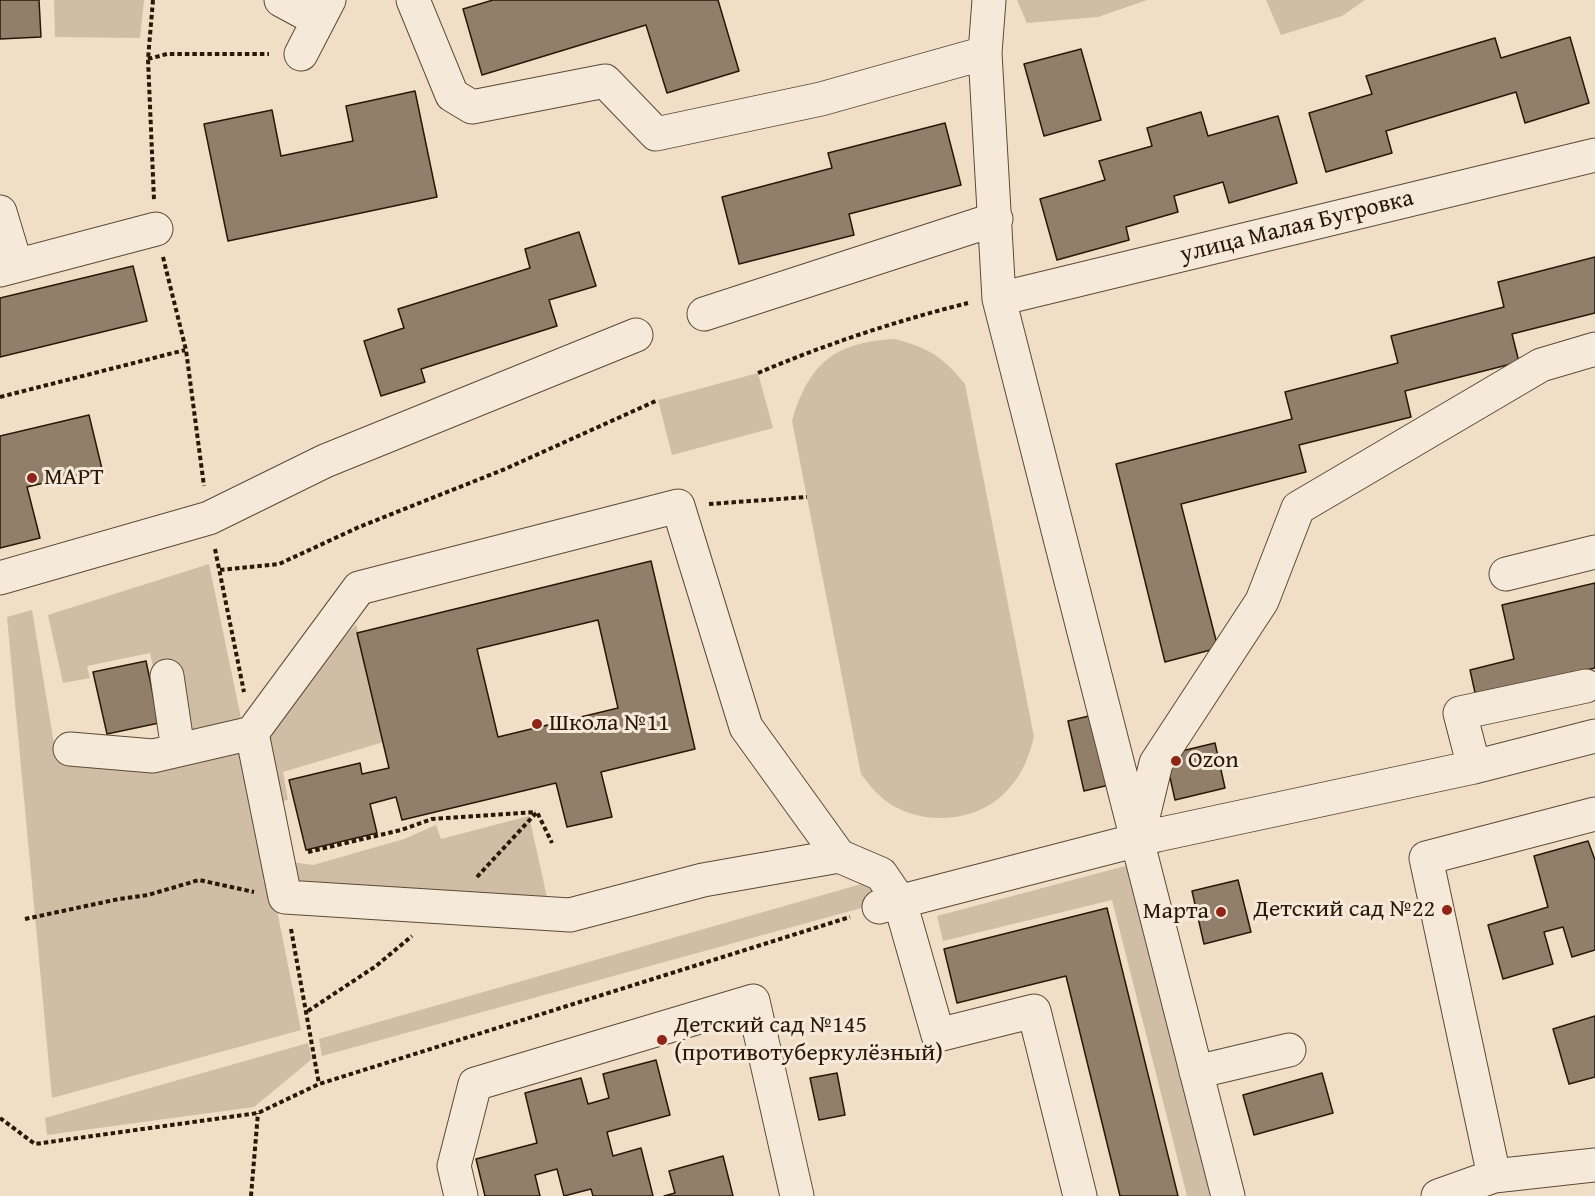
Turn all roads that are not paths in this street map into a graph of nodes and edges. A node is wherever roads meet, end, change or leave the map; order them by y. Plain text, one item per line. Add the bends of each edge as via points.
1 (281, 0) edge
2 (413, 0) edge
3 (989, 0) edge
4 (323, 10) edge
5 (985, 53) junction
6 (301, 54) road end
7 (1595, 155) edge
8 (0, 212) edge
9 (996, 219) junction
10 (156, 229) dead end
11 (8, 267) edge
12 (999, 299) junction
13 (704, 314) dead end
14 (636, 335) dead end
15 (1595, 349) edge
16 (1595, 552) edge
17 (1506, 574) dead end
18 (0, 578) edge
19 (167, 676) dead end
20 (1586, 686) dead end
21 (252, 733) junction
22 (1595, 736) edge
23 (70, 749) dead end
24 (178, 750) junction
25 (1474, 766) junction
26 (1595, 814) edge
27 (1137, 840) junction
28 (839, 856) junction
29 (889, 905) junction
30 (1289, 1050) dead end
31 (1196, 1072) junction
32 (1595, 1165) edge
33 (1494, 1176) junction
34 (461, 1196) edge
35 (797, 1196) edge
36 (1080, 1196) edge
37 (1228, 1196) edge
38 (1438, 1196) edge

1 - 4 street
2 - 5 street via 452,95 472,106 605,81 656,134 821,99
3 - 5 street
4 - 6 street
5 - 9 street
7 - 12 street, улица Малая Бугровка
8 - 11 street
9 - 12 street
9 - 13 street
10 - 11 street
12 - 27 street
14 - 18 street via 325,461 209,518
15 - 27 street via 1541,365 1299,508 1262,601 1156,763
16 - 17 street
19 - 24 street
20 - 25 street via 1460,713
21 - 24 street
21 - 28 street via 285,897 570,915 703,880
21 - 28 street via 359,588 678,506 746,727
22 - 25 street
23 - 24 street via 153,756
25 - 27 street
26 - 33 street via 1426,858
27 - 29 street
27 - 31 street
28 - 29 street via 881,874
29 - 36 street via 938,1035 1034,1011
30 - 31 street
31 - 37 street
32 - 33 street
33 - 38 street
34 - 35 street via 453,1166 475,1084 753,1001

